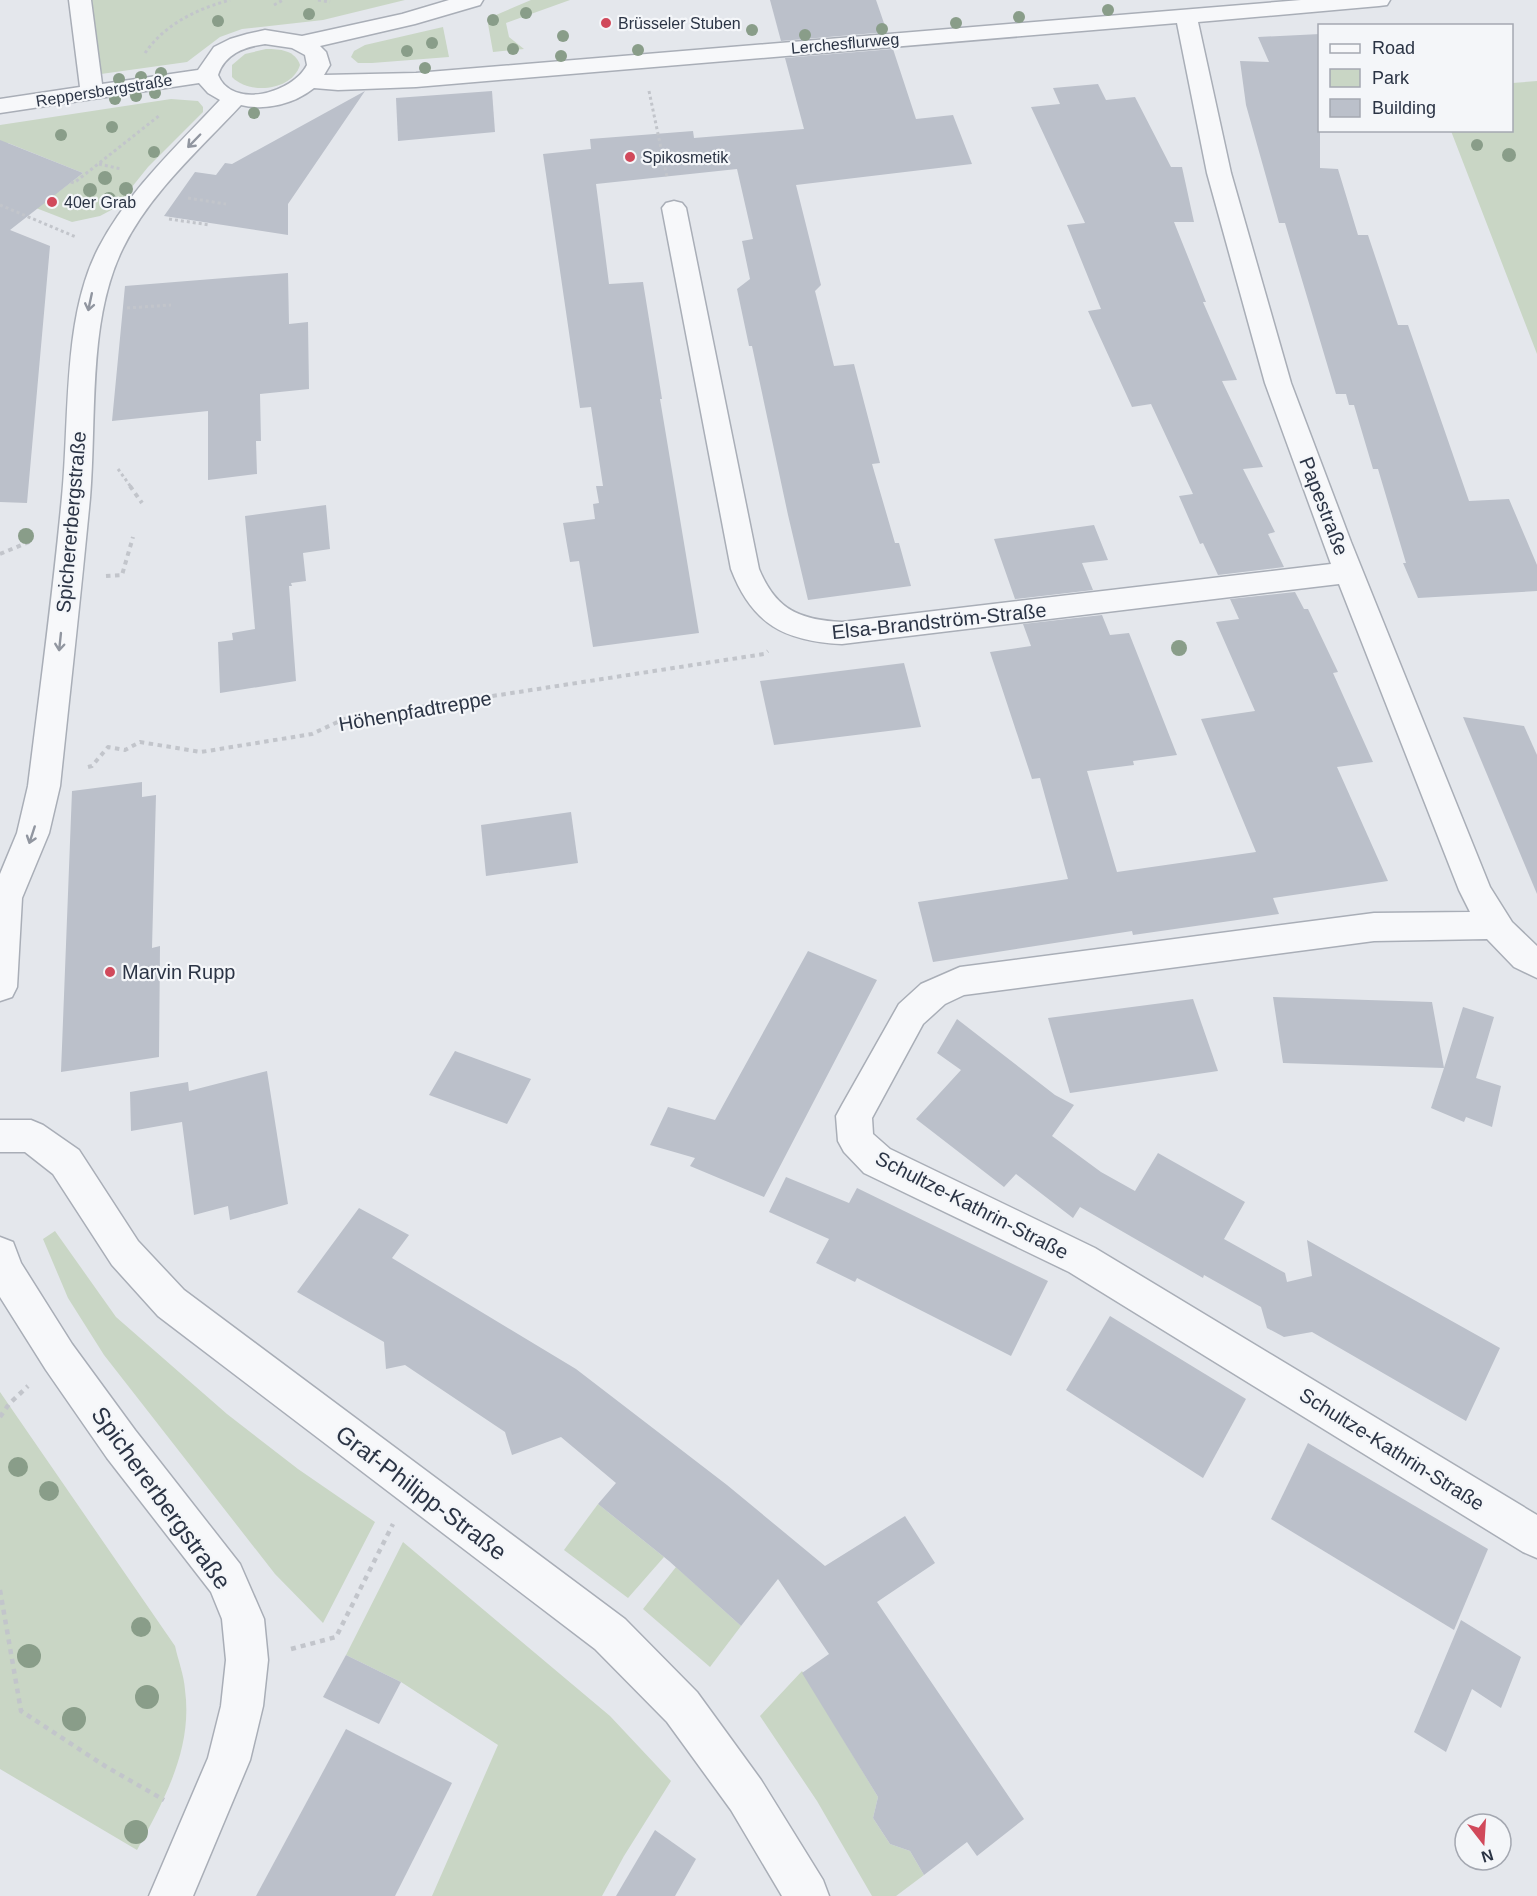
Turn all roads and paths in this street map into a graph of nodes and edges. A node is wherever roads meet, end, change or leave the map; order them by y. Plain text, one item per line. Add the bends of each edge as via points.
1 (80, 0) edge
2 (230, 0) edge
3 (283, 0) edge
4 (472, 0) edge
5 (1379, 0) edge
6 (274, 5) dead end
7 (1212, 6) edge
8 (1186, 15) junction
9 (302, 43) junction
10 (144, 54) dead end
11 (207, 75) junction
12 (311, 81) junction
13 (92, 93) junction
14 (235, 98) junction
15 (651, 102) dead end
16 (0, 106) edge
17 (148, 123) dead end
18 (98, 163) junction
19 (131, 172) dead end
20 (71, 182) dead end
21 (185, 198) dead end
22 (226, 204) dead end
23 (0, 205) edge
24 (674, 208) joint
25 (166, 219) dead end
26 (210, 225) dead end
27 (76, 237) dead end
28 (171, 305) dead end
29 (122, 310) dead end
30 (115, 464) dead end
31 (142, 503) dead end
32 (133, 537) dead end
33 (33, 540) dead end
34 (0, 554) edge
35 (105, 566) dead end
36 (1349, 572) junction
37 (764, 654) dead end
38 (79, 768) dead end
39 (3, 886) edge
40 (1494, 926) junction
41 (1537, 964) edge
42 (0, 987) edge
43 (0, 1136) edge
44 (1, 1266) edge
45 (9, 1404) dead end
46 (0, 1417) edge
47 (389, 1531) dead end
48 (1537, 1538) edge
49 (0, 1590) edge
50 (336, 1637) dead end
51 (164, 1800) dead end
52 (171, 1896) edge
53 (807, 1896) edge

1 - 13 street
2 - 10 path via 180,21 149,45
3 - 6 path
4 - 9 street
5 - 7 street, Lerchesflurweg
7 - 8 street, Lerchesflurweg
8 - 12 street, Lerchesflurweg via 416,80
8 - 36 street, Papestraße via 1219,173 1278,383
9 - 11 street via 265,37 244,41 213,59
9 - 12 street via 312,48 320,64
11 - 13 street, Reppersbergstraße
11 - 14 street via 214,89
12 - 14 street via 277,98
13 - 16 street, Reppersbergstraße
14 -> 39 street, Spichererbergstraße via 146,192 108,250 94,284 88,312 76,495 44,786 33,833
15 - 24 path
17 - 18 path
18 - 19 path
18 - 20 path via 75,183
21 - 22 path
23 - 27 path
24 - 36 street, Elsa-Brandström-Straße via 745,569 759,600 795,627 816,633 842,633
25 - 26 path
28 - 29 path
30 - 31 path
32 - 35 path via 122,575 104,576
33 - 34 path
36 - 40 street, Papestraße via 1475,890
37 - 38 path, Höhenpfadtreppe via 344,719 312,734 201,752 140,742 130,750 108,747 92,766
39 - 42 street, Spichererbergstraße
40 - 41 street, Papestraße
40 - 48 street, Schultze-Kathrin-Straße via 1363,928 960,981 933,994 911,1014 854,1116 856,1141 877,1161 1082,1260
43 - 53 street, Graf-Philipp-Straße via 31,1136 66,1162 125,1253 171,1303 610,1634 682,1707 746,1795
44 - 52 street, Spichererbergstraße via 114,1434 225,1578 243,1619 247,1660 242,1706 229,1760
45 - 46 path
47 - 50 path
49 - 51 path via 21,1711

